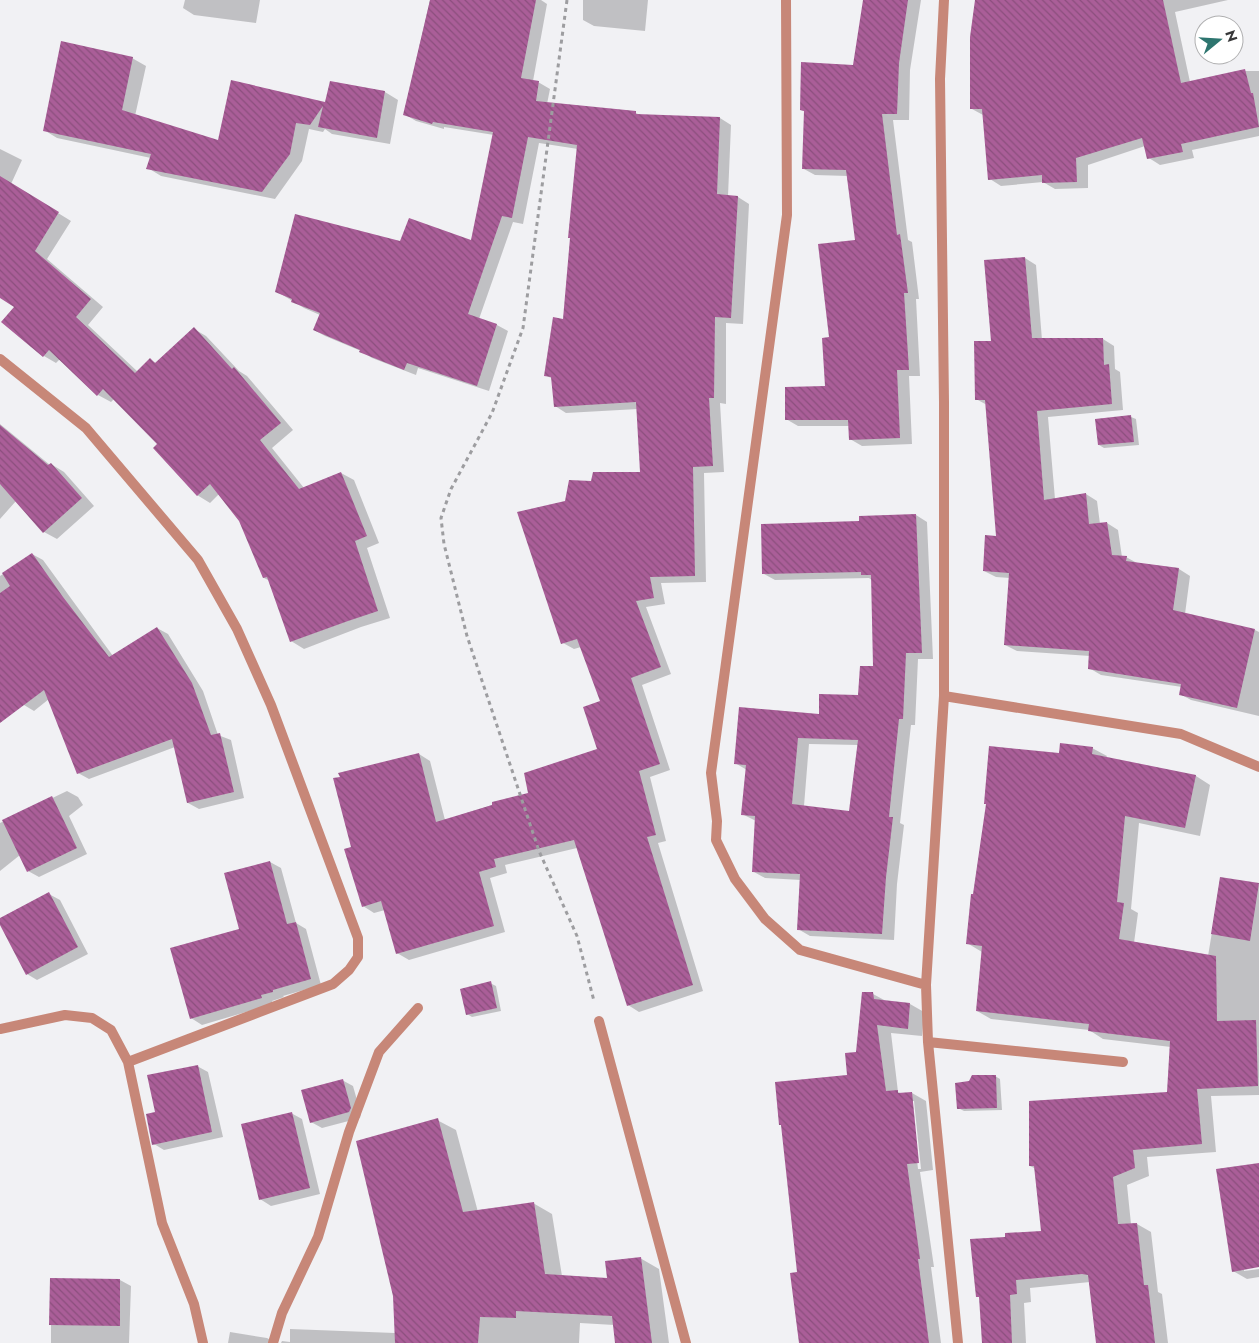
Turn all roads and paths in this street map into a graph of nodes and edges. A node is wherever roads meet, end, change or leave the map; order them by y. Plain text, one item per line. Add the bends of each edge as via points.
1 (568, 0) edge
2 (786, 0) edge
3 (944, 0) edge
4 (0, 359) edge
5 (944, 696) junction
6 (1259, 767) edge
7 (926, 985) junction
8 (418, 1008) dead end
9 (599, 1021) joint
10 (0, 1029) edge
11 (928, 1042) junction
12 (128, 1062) junction
13 (1123, 1062) dead end
14 (203, 1343) edge
15 (273, 1343) edge
16 (686, 1343) edge
17 (958, 1343) edge

1 - 9 path via 523,328 492,412 451,489 441,518 444,544 467,636 539,852 577,936
2 - 7 street via 787,215 711,773 716,840 734,879 765,919 800,950
3 - 5 street via 940,79
4 - 12 street via 86,428 198,560 238,629 271,705 358,938 358,957 333,984
5 - 6 street via 1181,734
5 - 7 street
7 - 11 street
8 - 15 street via 380,1052 349,1132 318,1237 282,1313
9 - 16 street
10 - 12 street via 65,1015 92,1018 111,1030
11 - 13 street
11 - 17 street
12 - 14 street via 162,1223 194,1304

